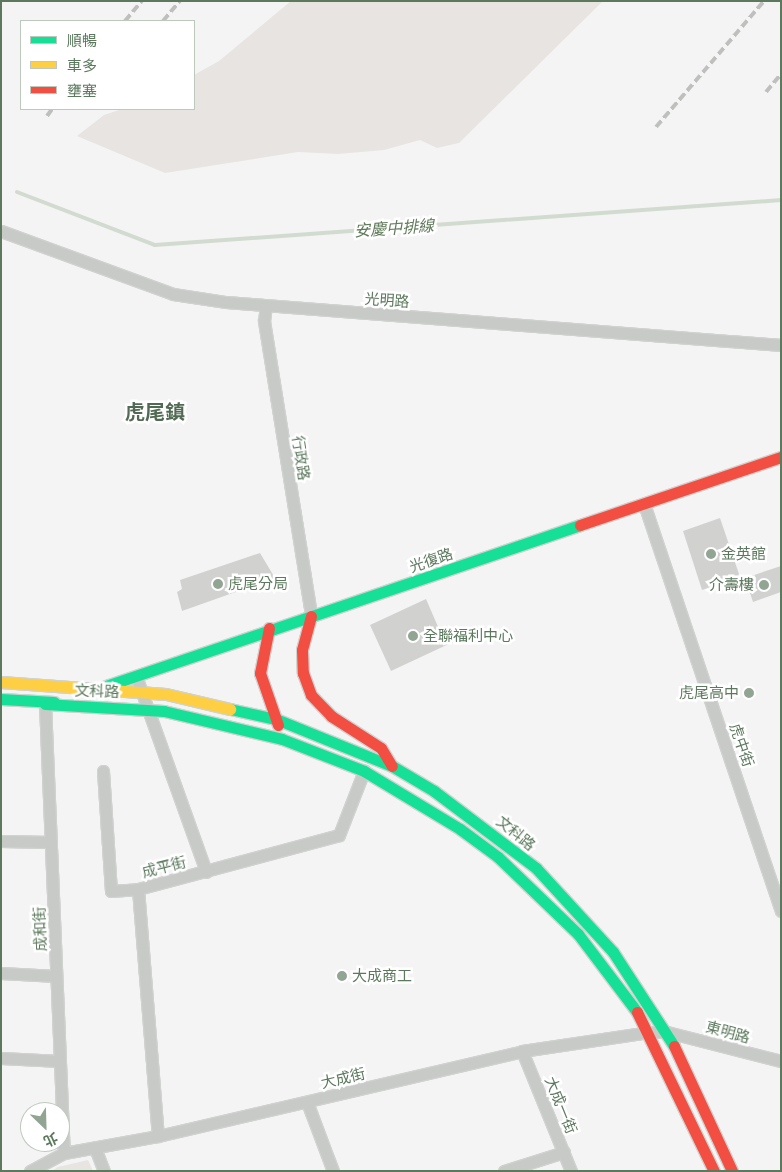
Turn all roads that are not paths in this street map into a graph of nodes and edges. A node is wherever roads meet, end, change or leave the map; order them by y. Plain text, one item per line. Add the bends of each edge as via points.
1 (1, 231) edge
2 (266, 305) junction
3 (781, 345) edge
4 (781, 458) edge
5 (644, 504) junction
6 (311, 616) junction
7 (269, 628) junction
8 (136, 676) junction
9 (1, 682) edge
10 (91, 691) junction
11 (142, 693) junction
12 (1, 699) edge
13 (45, 704) junction
14 (148, 709) junction
15 (276, 718) junction
16 (282, 739) junction
17 (392, 766) junction
18 (104, 771) dead end
19 (364, 771) junction
20 (1, 841) edge
21 (51, 842) junction
22 (206, 872) junction
23 (138, 889) junction
24 (781, 911) edge
25 (1, 973) edge
26 (56, 976) junction
27 (649, 1032) junction
28 (668, 1032) junction
29 (522, 1051) junction
30 (1, 1058) edge
31 (60, 1061) junction
32 (781, 1061) edge
33 (307, 1102) junction
34 (158, 1136) junction
35 (96, 1148) junction
36 (564, 1152) junction
37 (64, 1153) junction
38 (30, 1171) edge
39 (104, 1171) edge
40 (333, 1171) edge
41 (504, 1171) edge
42 (571, 1171) edge
43 (714, 1171) edge
44 (732, 1171) edge

1 - 2 street, 光明路 via 173,294
2 - 3 street, 光明路
2 - 6 street, 行政路 via 264,321
4 - 5 main road, 光復路
5 - 6 main road, 光復路
5 - 24 street, 虎中街
6 - 7 main road, 光復路
6 - 17 main road via 302,650 303,673 311,694 331,716 381,748
7 - 8 main road, 光復路
7 - 15 main road via 260,673
8 - 10 main road, 光復路
8 - 11 street, 文科路
9 - 10 main road, 光復路
10 - 11 main road, 文科路
10 - 13 main road, 光復路
11 - 14 street, 文科路
11 - 15 main road, 文科路 via 166,694
12 - 13 main road, 光復路
13 - 14 main road, 文科路
13 - 21 street, 成和街
14 - 16 main road, 文科路
14 - 22 street, 文科路
15 - 16 main road
15 - 17 main road, 文科路
16 - 19 main road, 文科路
17 - 28 main road, 文科路 via 472,818 536,868 613,952
18 - 23 street via 111,891
19 - 22 street, 成平街 via 339,836
19 - 27 main road, 文科路 via 422,803 498,857 578,934
20 - 21 street
21 - 26 street, 成和街
22 - 23 street, 成平街
23 - 34 street, 成平街
25 - 26 street
26 - 31 street, 成和街
27 - 28 street, 大成街
27 - 29 street, 大成街
27 - 43 main road, 文科路
28 - 32 street, 東明路
28 - 44 main road, 文科路
29 - 33 street, 大成街
29 - 36 street, 大成一街
30 - 31 street
31 - 37 street, 成和街
33 - 34 street, 大成街
33 - 40 street
34 - 35 street, 大成街
35 - 37 street, 大成街
35 - 39 street
36 - 41 street
36 - 42 street, 大成一街
37 - 38 street, 大成街

